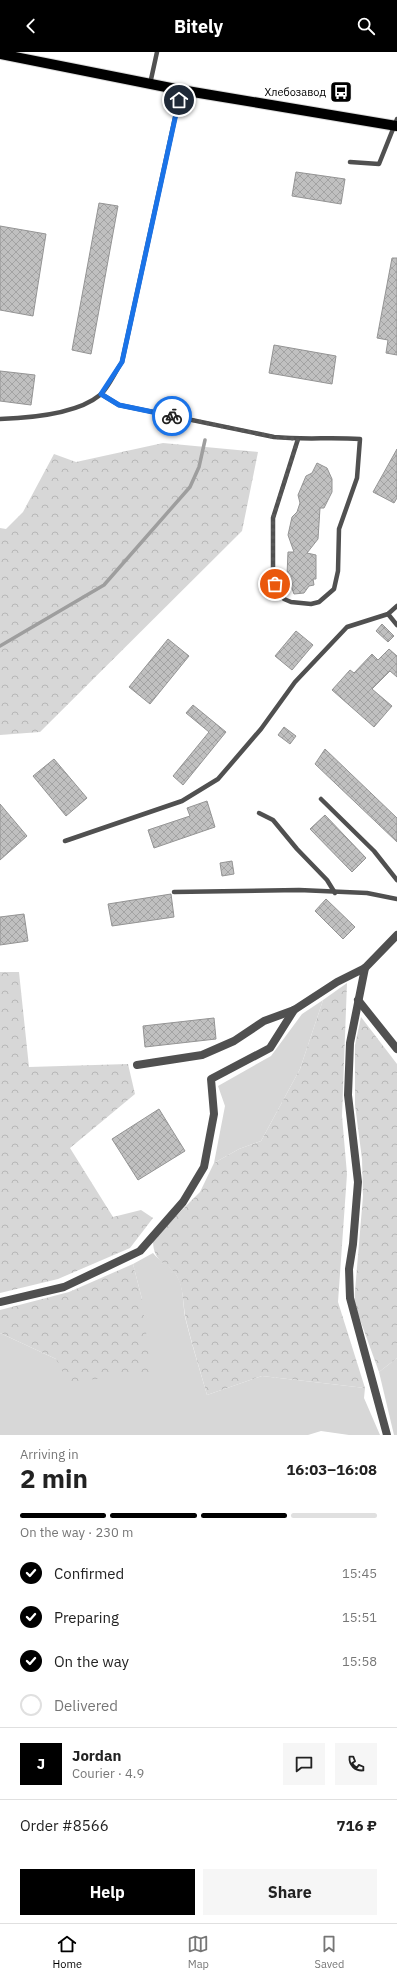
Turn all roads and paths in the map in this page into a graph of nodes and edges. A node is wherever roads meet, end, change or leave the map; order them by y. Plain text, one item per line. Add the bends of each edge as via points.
1 (157, 52) edge
2 (0, 54) edge
3 (150, 84) junction
4 (181, 90) junction
5 (396, 123) edge
6 (350, 162) dead end
7 (101, 394) junction
8 (0, 419) edge
9 (298, 439) junction
10 (397, 606) edge
11 (388, 614) junction
12 (397, 625) edge
13 (320, 799) dead end
14 (259, 813) dead end
15 (65, 841) dead end
16 (397, 880) edge
17 (174, 892) dead end
18 (335, 892) junction
19 (397, 899) edge
20 (397, 935) edge
21 (365, 968) junction
22 (358, 1000) junction
23 (294, 1010) junction
24 (397, 1049) edge
25 (137, 1065) dead end
26 (0, 1302) edge
27 (387, 1435) edge

1 - 3 lane
2 - 3 main road
3 - 4 main road
4 - 5 main road
4 - 7 lane via 122,362
5 - 6 lane via 380,164
7 - 8 lane via 79,407 26,418
7 - 9 lane via 119,405 274,437
9 - 9 lane via 360,439 357,478 339,529 338,571 334,589 319,602 312,604 284,599 279,594 273,574 273,518
10 - 11 lane
11 - 12 lane
11 - 15 lane via 347,627 295,682 261,730 218,780 182,801
13 - 16 lane via 374,851
14 - 18 lane via 273,820
17 - 18 lane
18 - 19 lane via 367,893
20 - 21 street
21 - 22 street
21 - 23 street via 337,982
22 - 24 street
22 - 27 street via 350,1043 348,1095 358,1182 349,1269 350,1298
23 - 25 street via 264,1021 234,1041 202,1055
23 - 26 street via 270,1048 211,1079 214,1114 204,1167 184,1202 140,1251 64,1287

